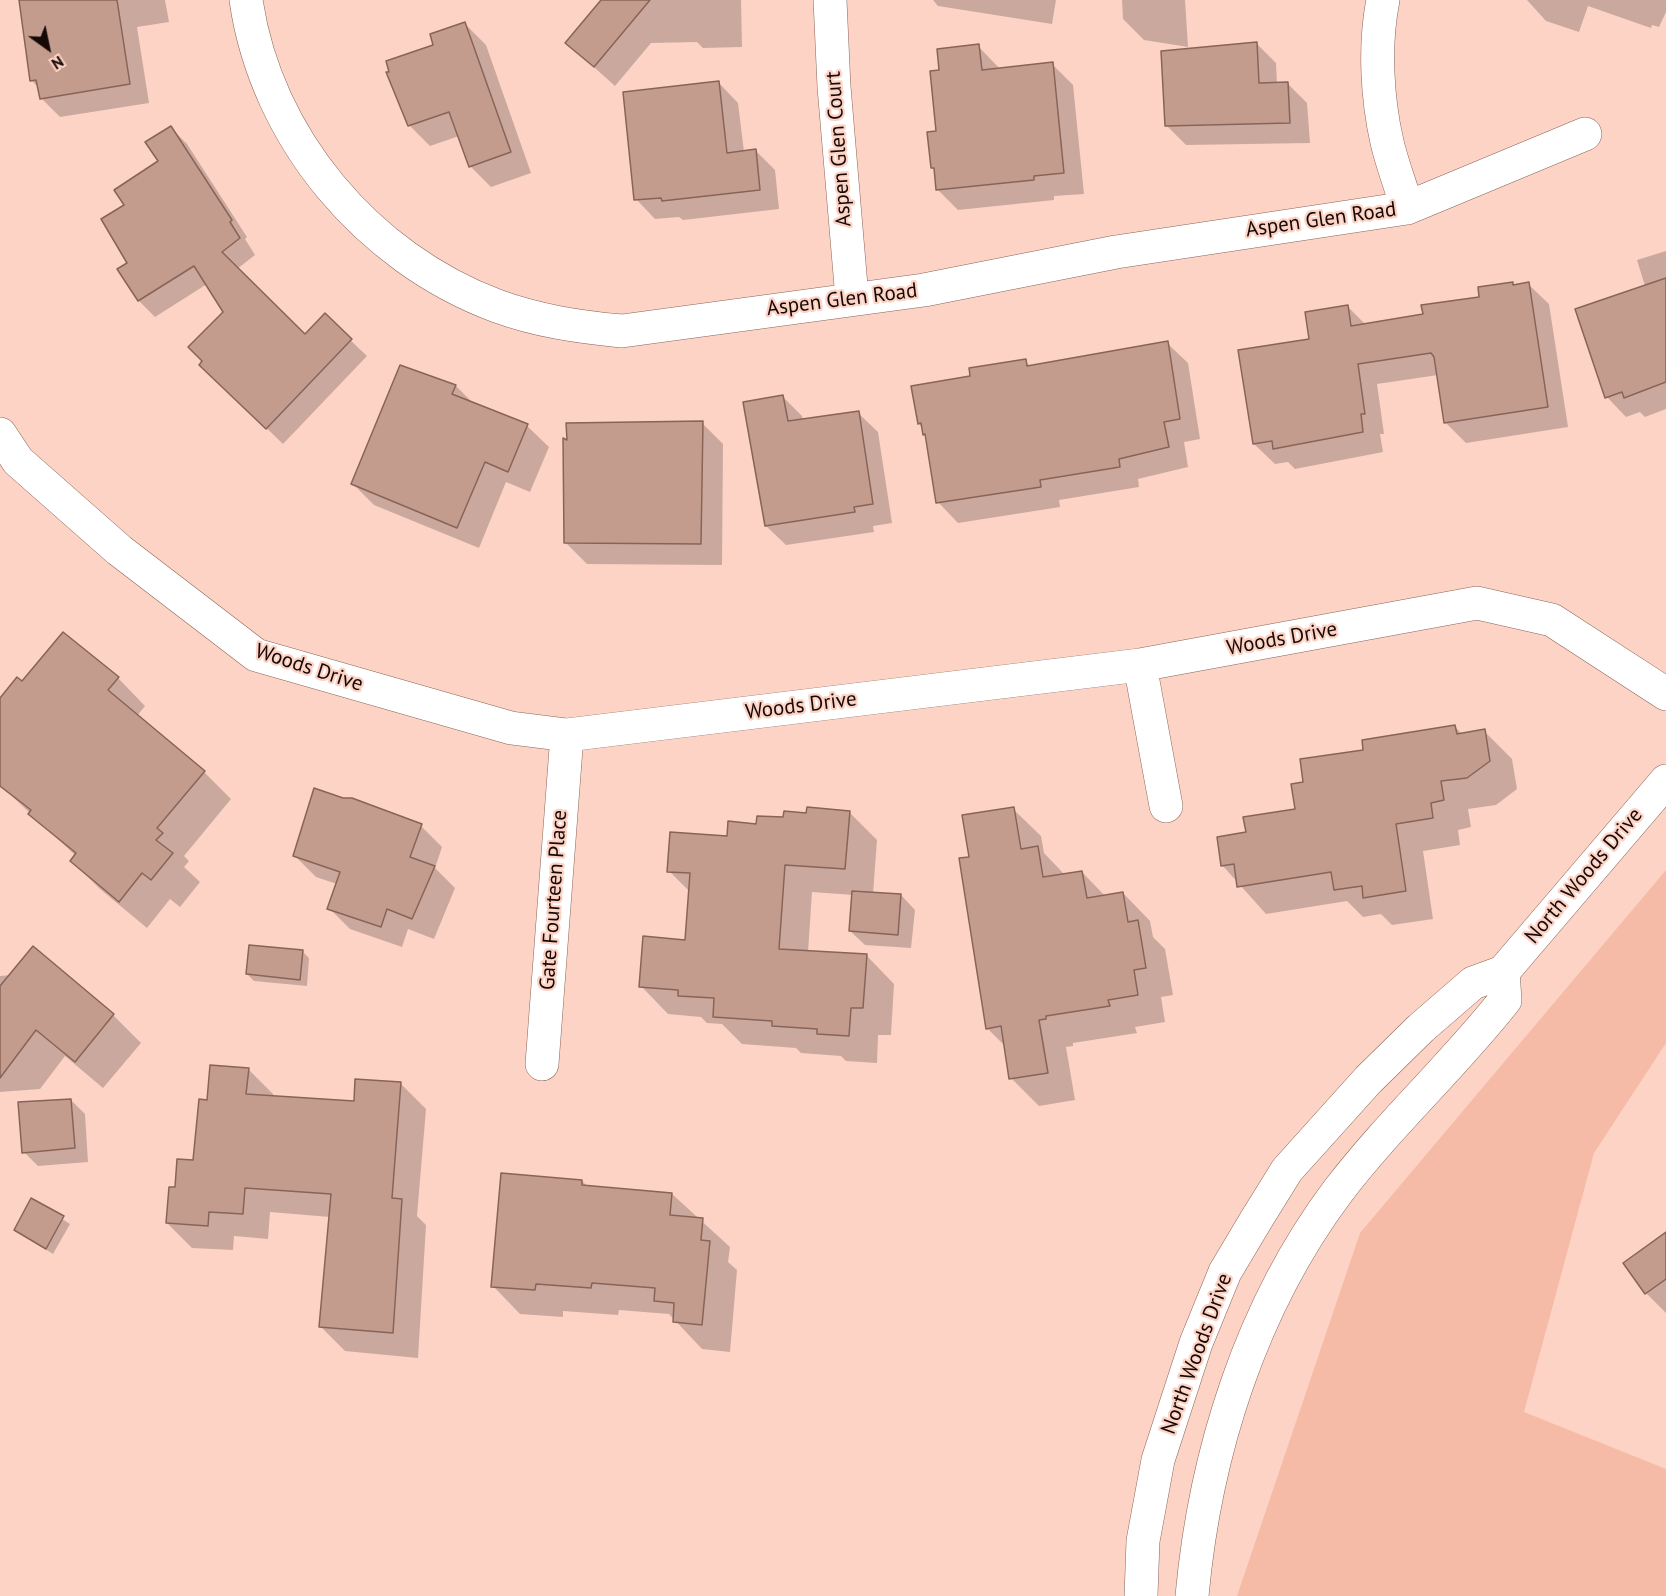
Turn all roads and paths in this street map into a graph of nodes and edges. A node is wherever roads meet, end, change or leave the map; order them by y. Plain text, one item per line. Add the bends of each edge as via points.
1 (246, 0) edge
2 (830, 0) edge
3 (1383, 0) edge
4 (1585, 134) dead end
5 (1407, 208) junction
6 (852, 298) junction
7 (0, 434) edge
8 (9, 470) edge
9 (1140, 665) junction
10 (1666, 694) edge
11 (567, 735) junction
12 (1666, 781) edge
13 (1166, 806) dead end
14 (1503, 972) junction
15 (542, 1064) dead end
16 (1141, 1596) edge
17 (1192, 1596) edge

1 - 6 street, Aspen Glen Road via 260,59 277,102 324,180 389,245 460,290 539,319 622,331
2 - 6 street, Aspen Glen Court
3 - 5 street via 1378,51 1382,100 1387,141
4 - 5 street, Aspen Glen Road
5 - 6 street, Aspen Glen Road via 1138,248 924,290
7 - 8 street, Woods Drive
8 - 11 street, Woods Drive via 256,655 511,729
9 - 10 street, Woods Drive via 1477,603 1552,620
9 - 11 street, Woods Drive
9 - 13 street
11 - 15 street, Gate Fourteen Place
12 - 14 street, North Woods Drive
14 - 16 street, North Woods Drive via 1473,983 1421,1028 1323,1126 1287,1170 1245,1237 1225,1272 1196,1343 1158,1460 1143,1541
14 - 17 street via 1505,1000 1476,1038 1416,1099 1338,1191 1305,1238 1277,1292 1244,1363 1214,1457

